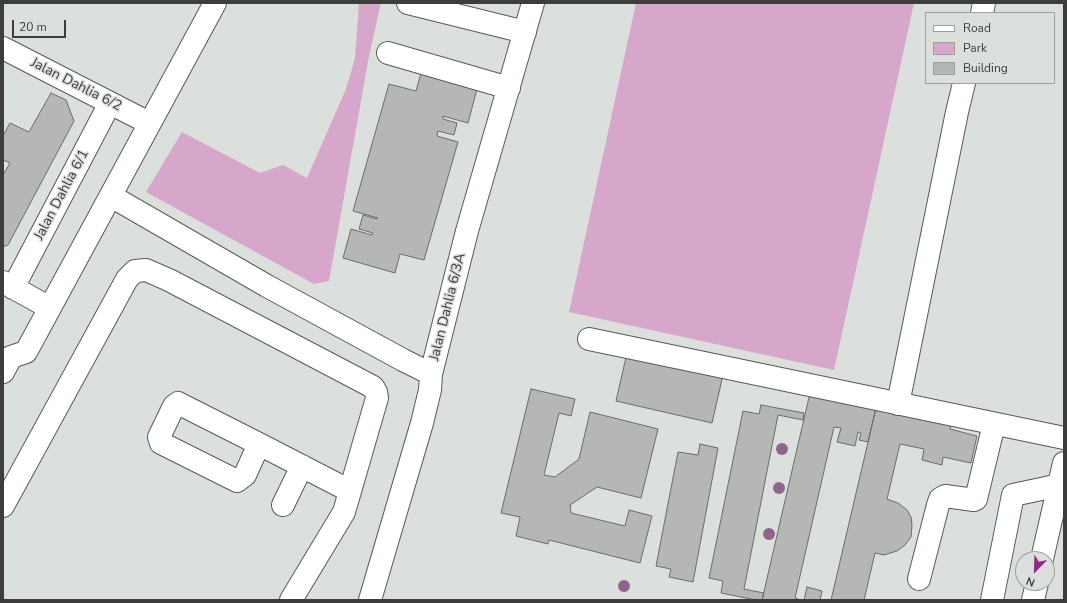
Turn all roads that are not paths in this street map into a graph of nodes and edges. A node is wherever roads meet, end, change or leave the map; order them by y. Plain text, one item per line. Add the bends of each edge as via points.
1 (215, 3) edge
2 (408, 3) edge
3 (533, 3) edge
4 (525, 32) junction
5 (3, 48) edge
6 (388, 53) dead end
7 (964, 84) edge
8 (509, 88) junction
9 (110, 102) junction
10 (149, 123) junction
11 (111, 196) junction
12 (8, 285) edge
13 (50, 308) junction
14 (589, 340) dead end
15 (6, 361) edge
16 (431, 374) junction
17 (898, 404) junction
18 (994, 424) junction
19 (1064, 438) edge
20 (259, 444) dead end
21 (1064, 463) edge
22 (302, 466) junction
23 (1060, 485) junction
24 (350, 491) junction
25 (283, 505) dead end
26 (3, 506) edge
27 (1044, 551) edge
28 (919, 579) dead end
29 (294, 599) edge
30 (370, 600) edge
31 (992, 600) edge

1 - 10 street
2 - 4 street
3 - 4 street, Jalan Dahlia 6/3A
4 - 8 street, Jalan Dahlia 6/3A
5 - 9 street, Jalan Dahlia 6/2
6 - 8 street
7 - 17 street
8 - 16 street, Jalan Dahlia 6/3A via 467,231
9 - 10 street, Jalan Dahlia 6/2
9 - 12 street, Jalan Dahlia 6/1
10 - 11 street
11 - 13 street
11 - 16 street, Jalan Dahlia 6/3A via 267,286
12 - 13 street
13 - 15 street via 26,352
14 - 17 street
16 - 30 street via 422,423
17 - 18 street
18 - 19 street
18 - 28 street via 976,499 945,496 940,500
20 - 22 street
21 - 23 street
22 - 24 street
22 - 25 street
23 - 27 street
23 - 31 street via 1014,495
24 - 26 street via 377,398 373,387 146,270 135,271 127,279
24 - 29 street via 344,512

